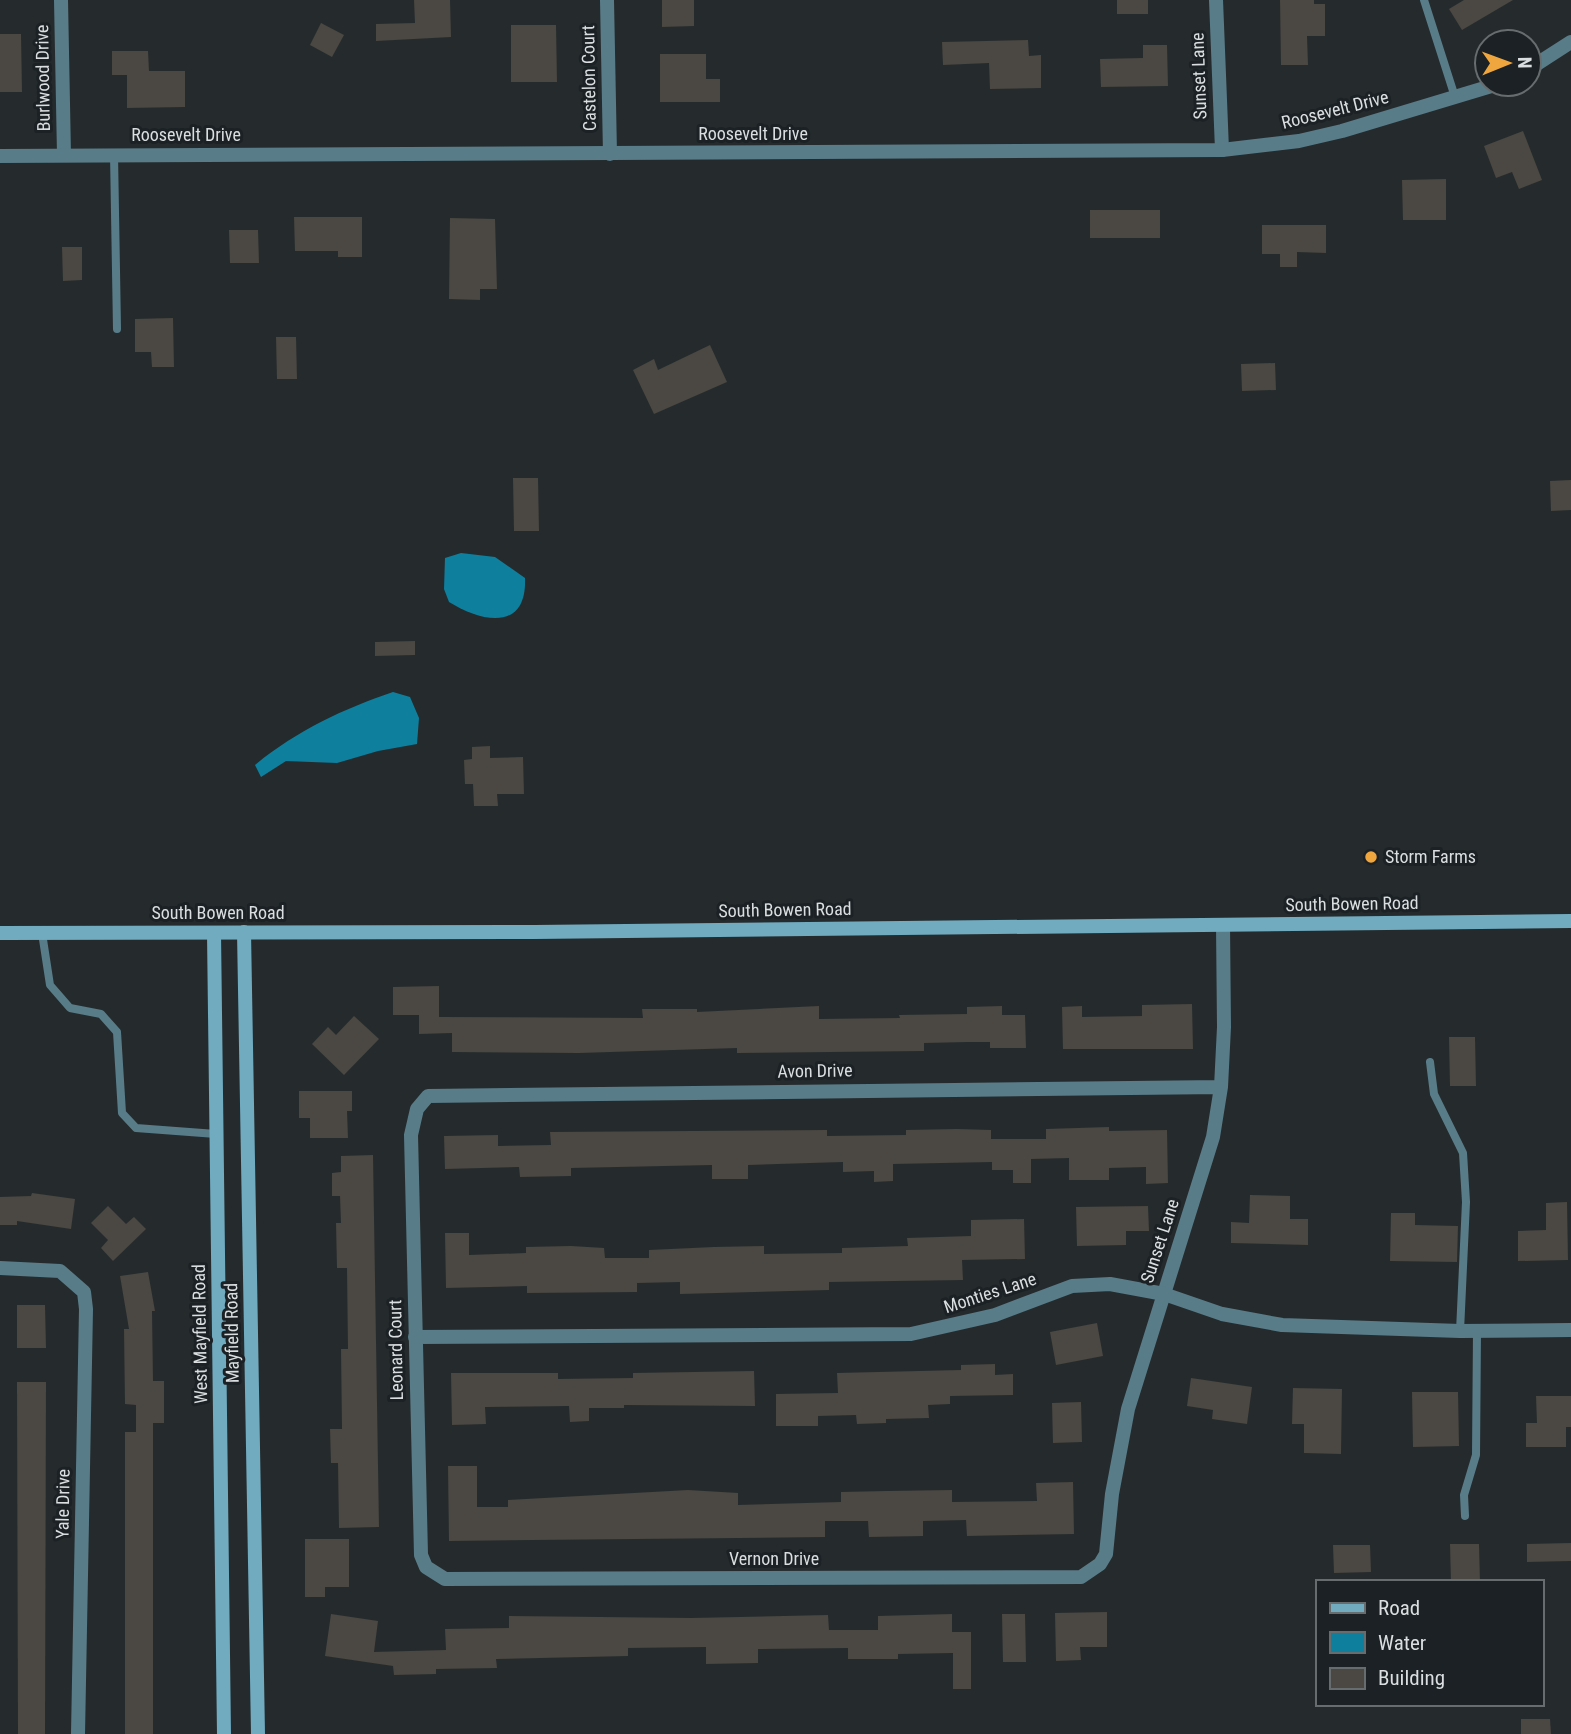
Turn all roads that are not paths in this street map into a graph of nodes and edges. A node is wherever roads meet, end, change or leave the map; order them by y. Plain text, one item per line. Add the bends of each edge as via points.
1 (61, 0) edge
2 (607, 0) edge
3 (1216, 0) edge
4 (1424, 0) edge
5 (1571, 42) edge
6 (1543, 60) edge
7 (1473, 92) edge
8 (1455, 97) junction
9 (1222, 150) junction
10 (114, 154) junction
11 (610, 154) junction
12 (64, 155) junction
13 (0, 156) edge
14 (117, 329) dead end
15 (1571, 921) edge
16 (1223, 925) junction
17 (244, 932) junction
18 (0, 933) edge
19 (42, 933) junction
20 (214, 933) junction
21 (1430, 1062) dead end
22 (1221, 1087) junction
23 (417, 1109) joint
24 (216, 1134) junction
25 (0, 1268) edge
26 (1164, 1294) junction
27 (1571, 1330) edge
28 (1460, 1331) junction
29 (1477, 1331) junction
30 (415, 1337) junction
31 (1465, 1516) dead end
32 (1100, 1564) joint
33 (445, 1579) joint
34 (78, 1734) edge
35 (224, 1734) edge
36 (258, 1734) edge

1 - 12 street, Burlwood Drive
2 - 11 street, Castelon Court
3 - 9 street, Sunset Lane
4 - 8 lane
5 - 6 street
7 - 8 street, Roosevelt Drive
8 - 9 street, Roosevelt Drive via 1321,136
9 - 11 street, Roosevelt Drive
10 - 11 street, Roosevelt Drive
10 - 12 street, Roosevelt Drive
10 - 14 lane
12 - 13 street, Roosevelt Drive
15 - 16 main road, South Bowen Road
16 - 17 main road, South Bowen Road
16 - 22 street, Sunset Lane
17 - 20 main road, South Bowen Road
17 - 36 main road, Mayfield Road
18 - 19 main road, South Bowen Road
19 - 20 main road, South Bowen Road
19 - 24 lane via 50,985 70,1008 101,1014 117,1032 122,1113 136,1128
20 - 24 main road, West Mayfield Road
21 - 28 lane via 1434,1094 1463,1153 1466,1202
22 - 23 street, Avon Drive via 439,1094 428,1096
22 - 26 street, Sunset Lane via 1213,1137
23 - 30 street, Leonard Court via 411,1135
24 - 35 main road, West Mayfield Road
25 - 34 street, Yale Drive via 60,1271 84,1292
26 - 28 street, Monties Lane via 1222,1314 1282,1325
26 - 30 street, Monties Lane via 1110,1284 1072,1286 995,1315 911,1334
26 - 32 street, Sunset Lane via 1128,1409 1106,1554
27 - 29 street, Monties Lane
28 - 29 street, Monties Lane
29 - 31 lane via 1476,1455 1464,1495
30 - 33 street, Leonard Court via 421,1555 426,1567
32 - 33 street, Vernon Drive via 1081,1577

